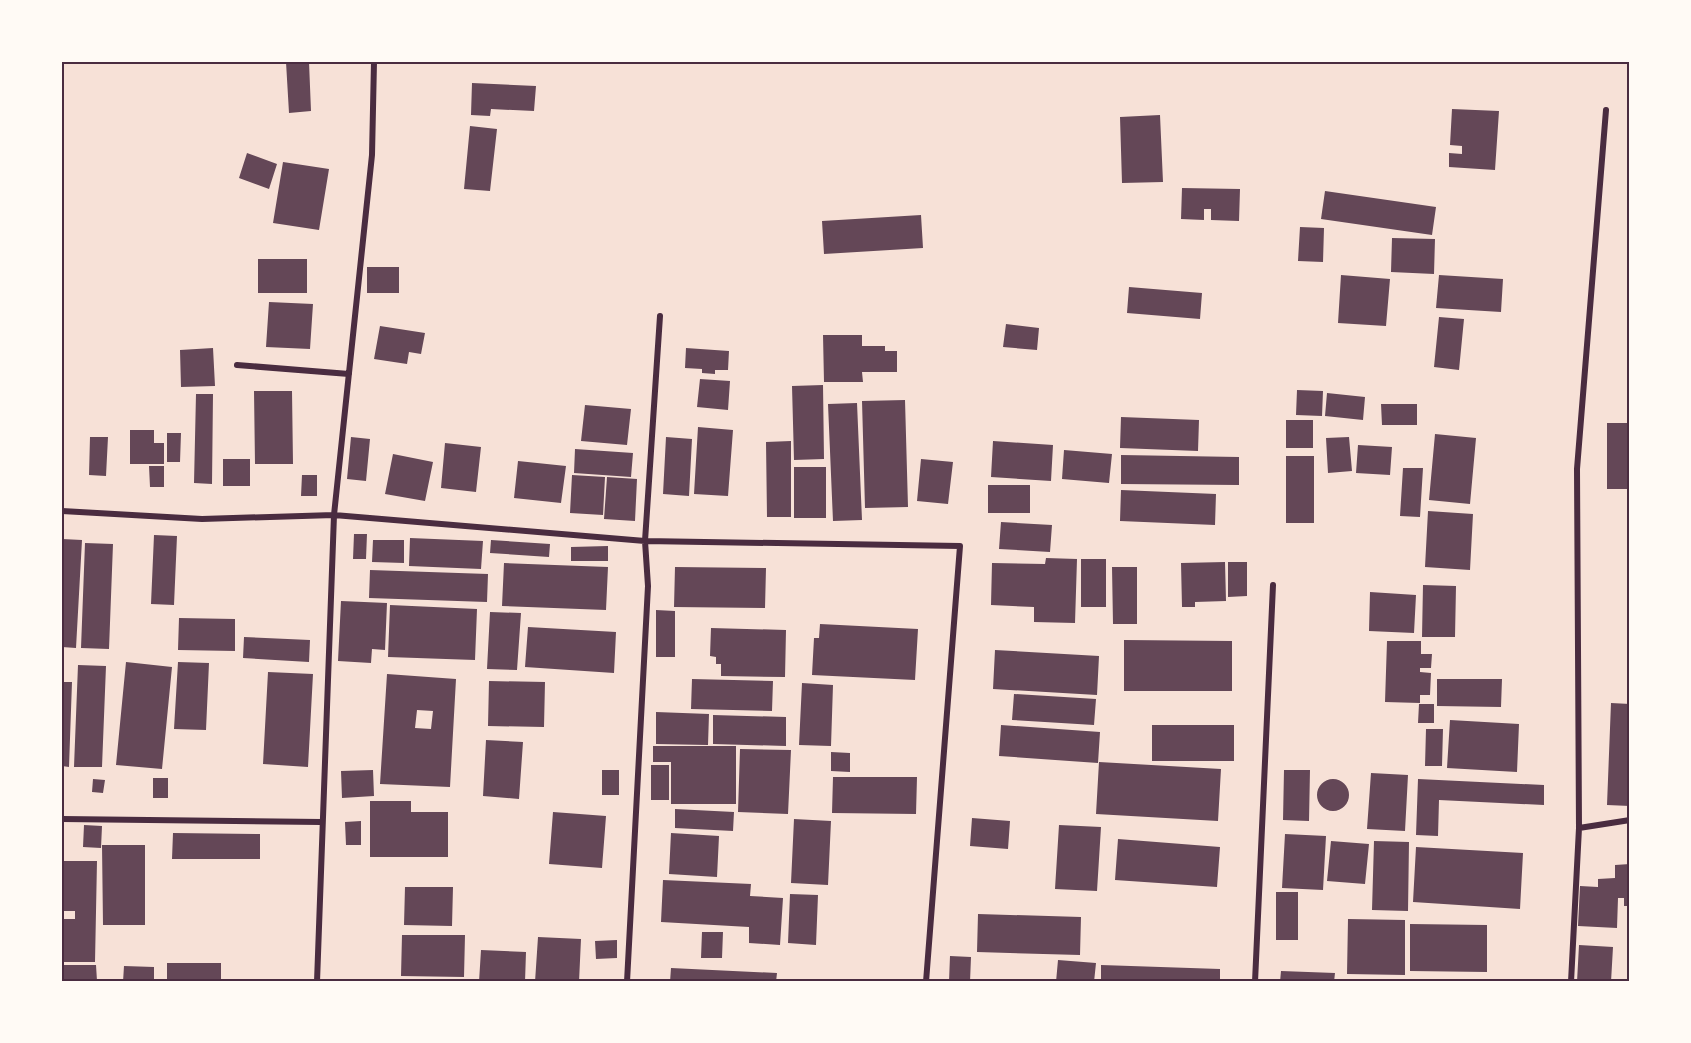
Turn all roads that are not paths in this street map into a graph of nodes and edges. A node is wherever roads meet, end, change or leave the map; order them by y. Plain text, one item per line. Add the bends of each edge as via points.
1 (374, 62) edge
2 (1606, 110) dead end
3 (660, 316) dead end
4 (237, 366) dead end
5 (349, 374) junction
6 (62, 511) edge
7 (334, 514) junction
8 (645, 541) junction
9 (1273, 585) dead end
10 (62, 819) edge
11 (1629, 820) edge
12 (321, 822) junction
13 (1579, 828) junction
14 (317, 981) edge
15 (627, 981) edge
16 (926, 981) edge
17 (1255, 981) edge
18 (1571, 981) edge

1 - 5 street via 372,155
2 - 13 street via 1577,469
3 - 8 street
4 - 5 street
5 - 7 street
6 - 7 street via 202,519
7 - 8 street
7 - 12 street
8 - 15 street via 648,586
8 - 16 street via 960,546
9 - 17 street
10 - 12 street
11 - 13 street
12 - 14 street
13 - 18 street

